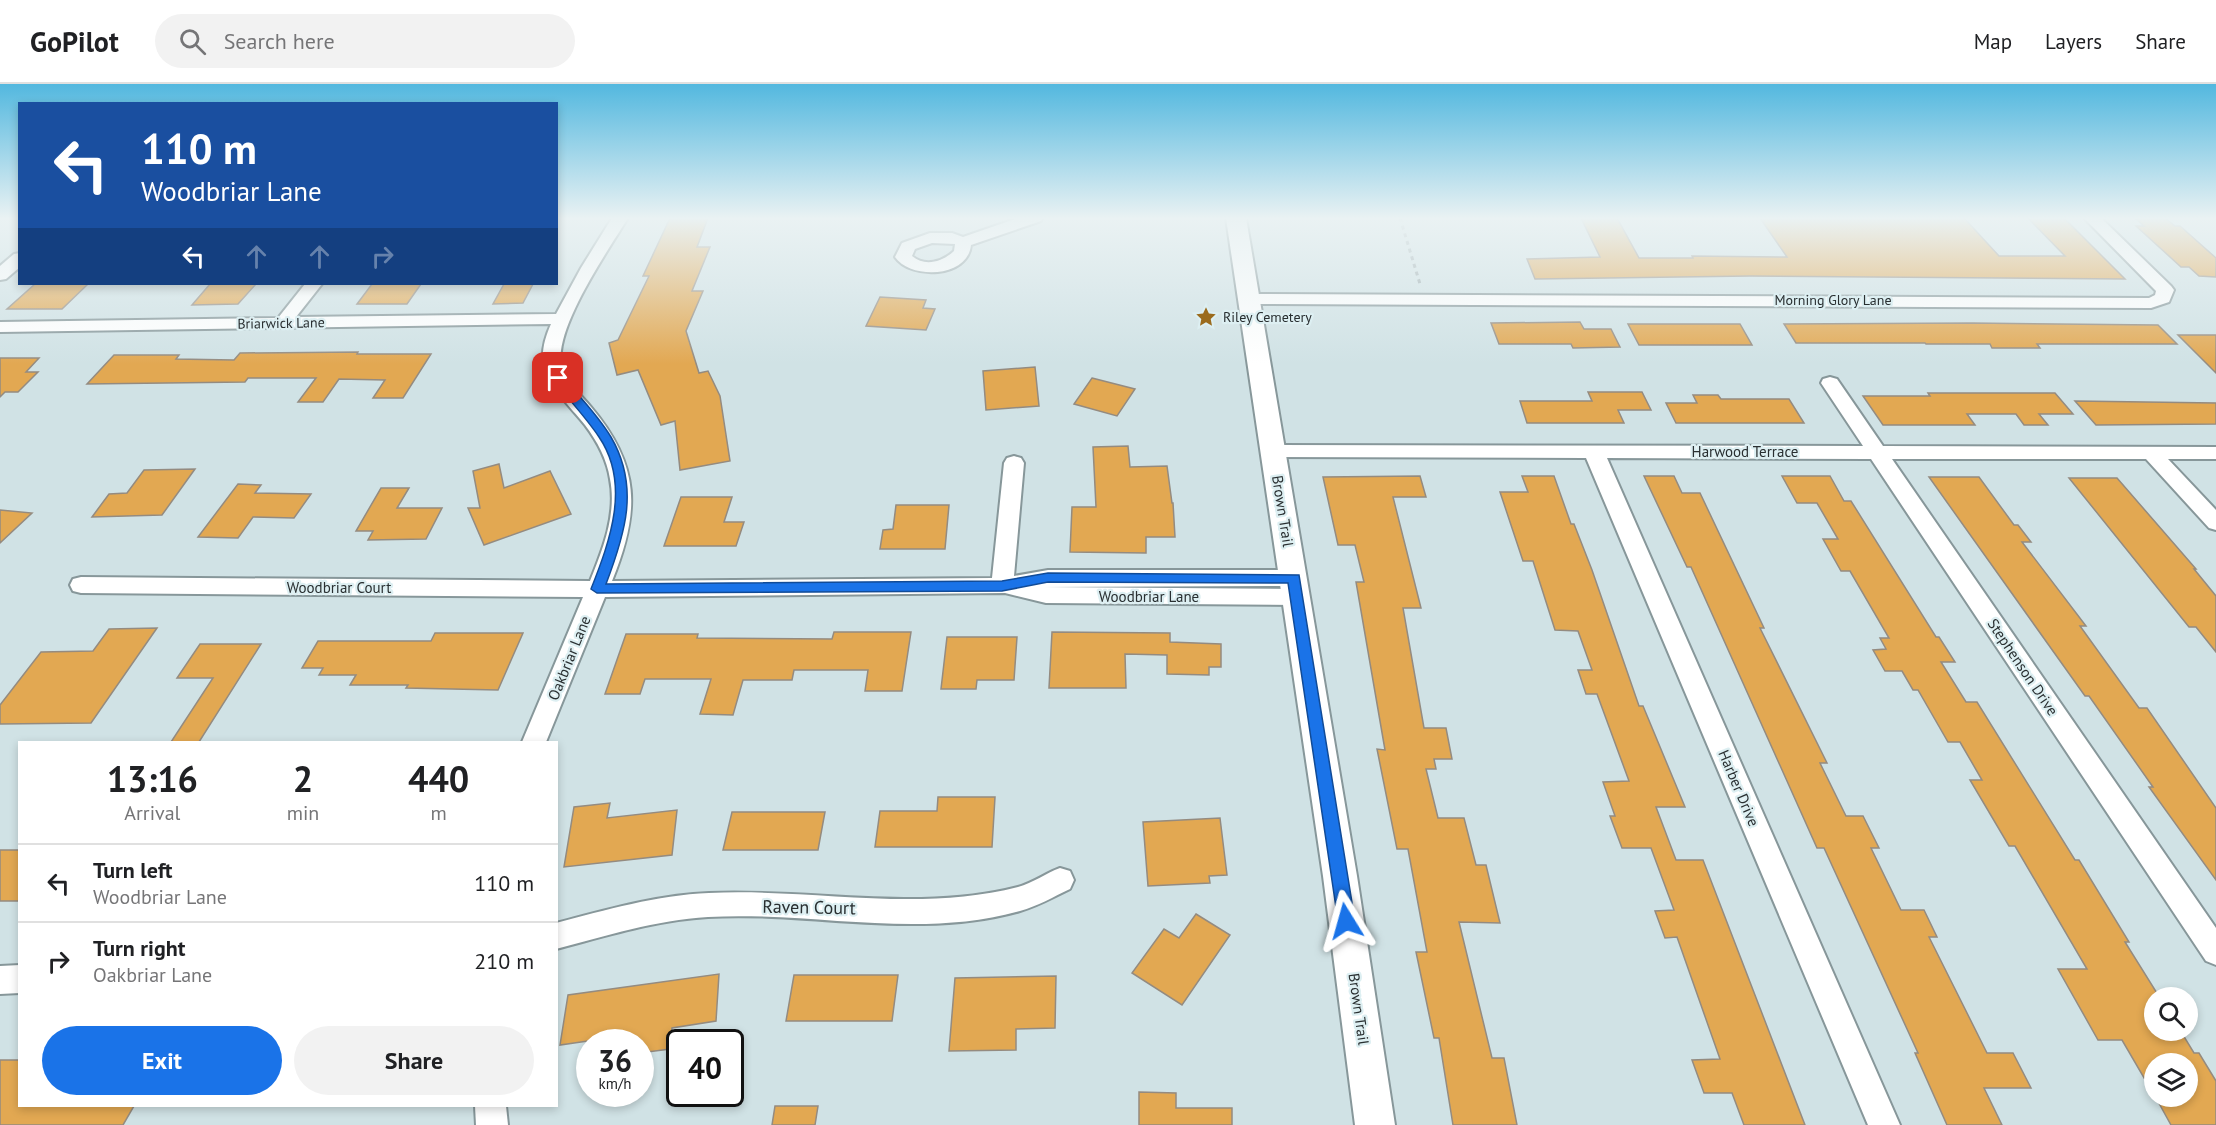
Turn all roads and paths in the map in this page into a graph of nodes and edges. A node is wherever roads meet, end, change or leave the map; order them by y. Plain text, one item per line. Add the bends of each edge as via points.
1 (590, 267) edge
2 (1244, 267) edge
3 (1415, 267) edge
4 (2142, 267) edge
5 (312, 285) edge
6 (1424, 298) junction
7 (1250, 299) junction
8 (563, 319) junction
9 (283, 323) junction
10 (0, 327) edge
11 (1830, 382) dead end
12 (1593, 450) junction
13 (1274, 451) junction
14 (1878, 452) junction
15 (2216, 453) edge
16 (2152, 454) junction
17 (1014, 463) dead end
18 (2216, 524) edge
19 (81, 585) dead end
20 (1002, 586) junction
21 (1296, 588) junction
22 (597, 589) junction
23 (534, 741) edge
24 (1060, 880) dead end
25 (558, 935) edge
26 (2216, 952) edge
27 (18, 979) edge
28 (0, 980) edge
29 (491, 1107) edge
30 (492, 1125) edge
31 (1375, 1125) edge
32 (1884, 1125) edge

1 - 8 street, Oakbriar Lane
2 - 7 street, Brown Trail
3 - 6 path
4 - 6 street, Morning Glory Lane via 2165,290 2163,298 2151,303
5 - 9 street
6 - 7 street, Morning Glory Lane
7 - 13 street, Brown Trail
8 - 9 street, Briarwick Lane
8 - 22 street, Oakbriar Lane via 552,348 552,361 558,378 605,437 622,491 612,552
9 - 10 street, Briarwick Lane
11 - 14 street, Stephenson Drive
12 - 13 street, Harwood Terrace
12 - 14 street, Harwood Terrace
12 - 32 street, Harber Drive
13 - 21 street, Brown Trail
14 - 16 street, Harwood Terrace
14 - 26 street, Stephenson Drive
15 - 16 street, Harwood Terrace
16 - 18 street
17 - 20 street
19 - 22 street, Woodbriar Court
20 - 21 street, Woodbriar Lane via 1046,595
20 - 22 street, Woodbriar Lane
21 - 31 street, Brown Trail
22 - 23 street, Oakbriar Lane
24 - 25 street, Raven Court via 1021,898 946,911 710,905 663,909
27 - 28 street
29 - 30 street

